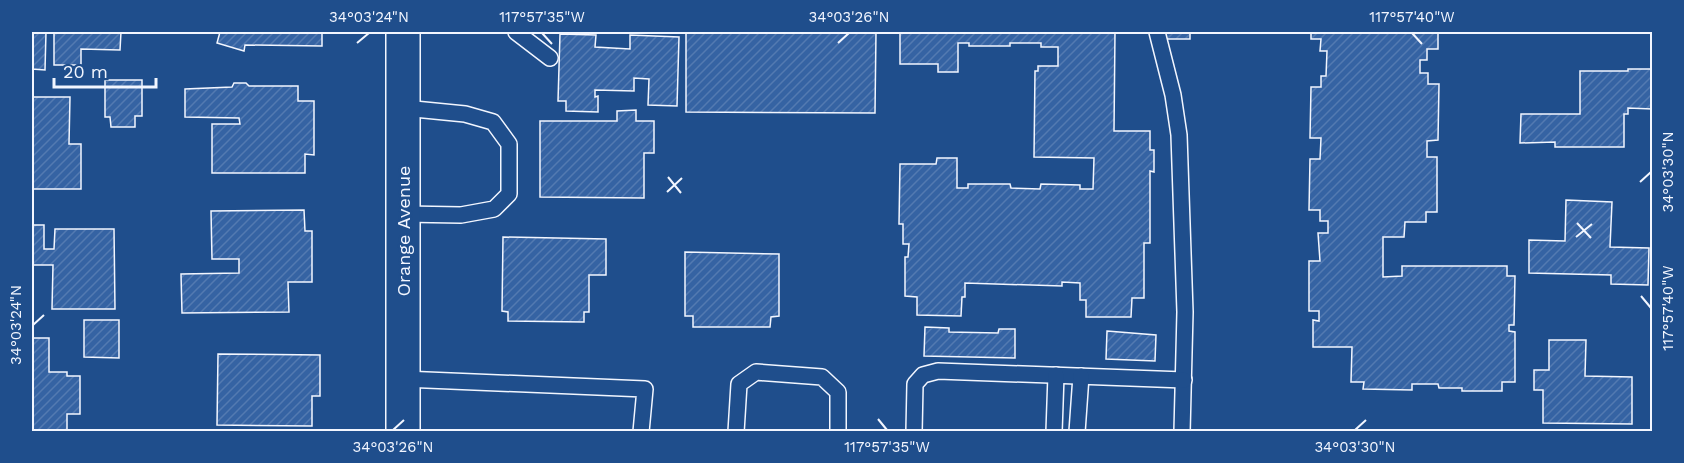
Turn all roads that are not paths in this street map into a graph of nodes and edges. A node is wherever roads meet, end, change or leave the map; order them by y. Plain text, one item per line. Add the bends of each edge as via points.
1 (403, 32) edge
2 (516, 32) edge
3 (1156, 32) edge
4 (550, 58) dead end
5 (404, 108) junction
6 (404, 214) junction
7 (1056, 375) junction
8 (1082, 376) junction
9 (404, 379) junction
10 (1184, 380) junction
11 (403, 432) edge
12 (641, 432) edge
13 (736, 432) edge
14 (838, 432) edge
15 (914, 432) edge
16 (1054, 432) edge
17 (1077, 432) edge
18 (1182, 432) edge

1 - 5 street, Orange Avenue
2 - 4 lane
3 - 10 lane via 1179,135
5 - 6 street, Orange Avenue
5 - 6 lane via 465,114 493,122 508,144 509,194 494,209 461,215
6 - 9 street, Orange Avenue
7 - 8 lane
7 - 15 lane via 952,371 923,375 915,384
7 - 16 lane
8 - 10 lane
8 - 17 lane
9 - 11 street, Orange Avenue
9 - 12 lane via 645,389
10 - 18 lane
13 - 14 lane via 739,384 756,372 822,377 838,392

